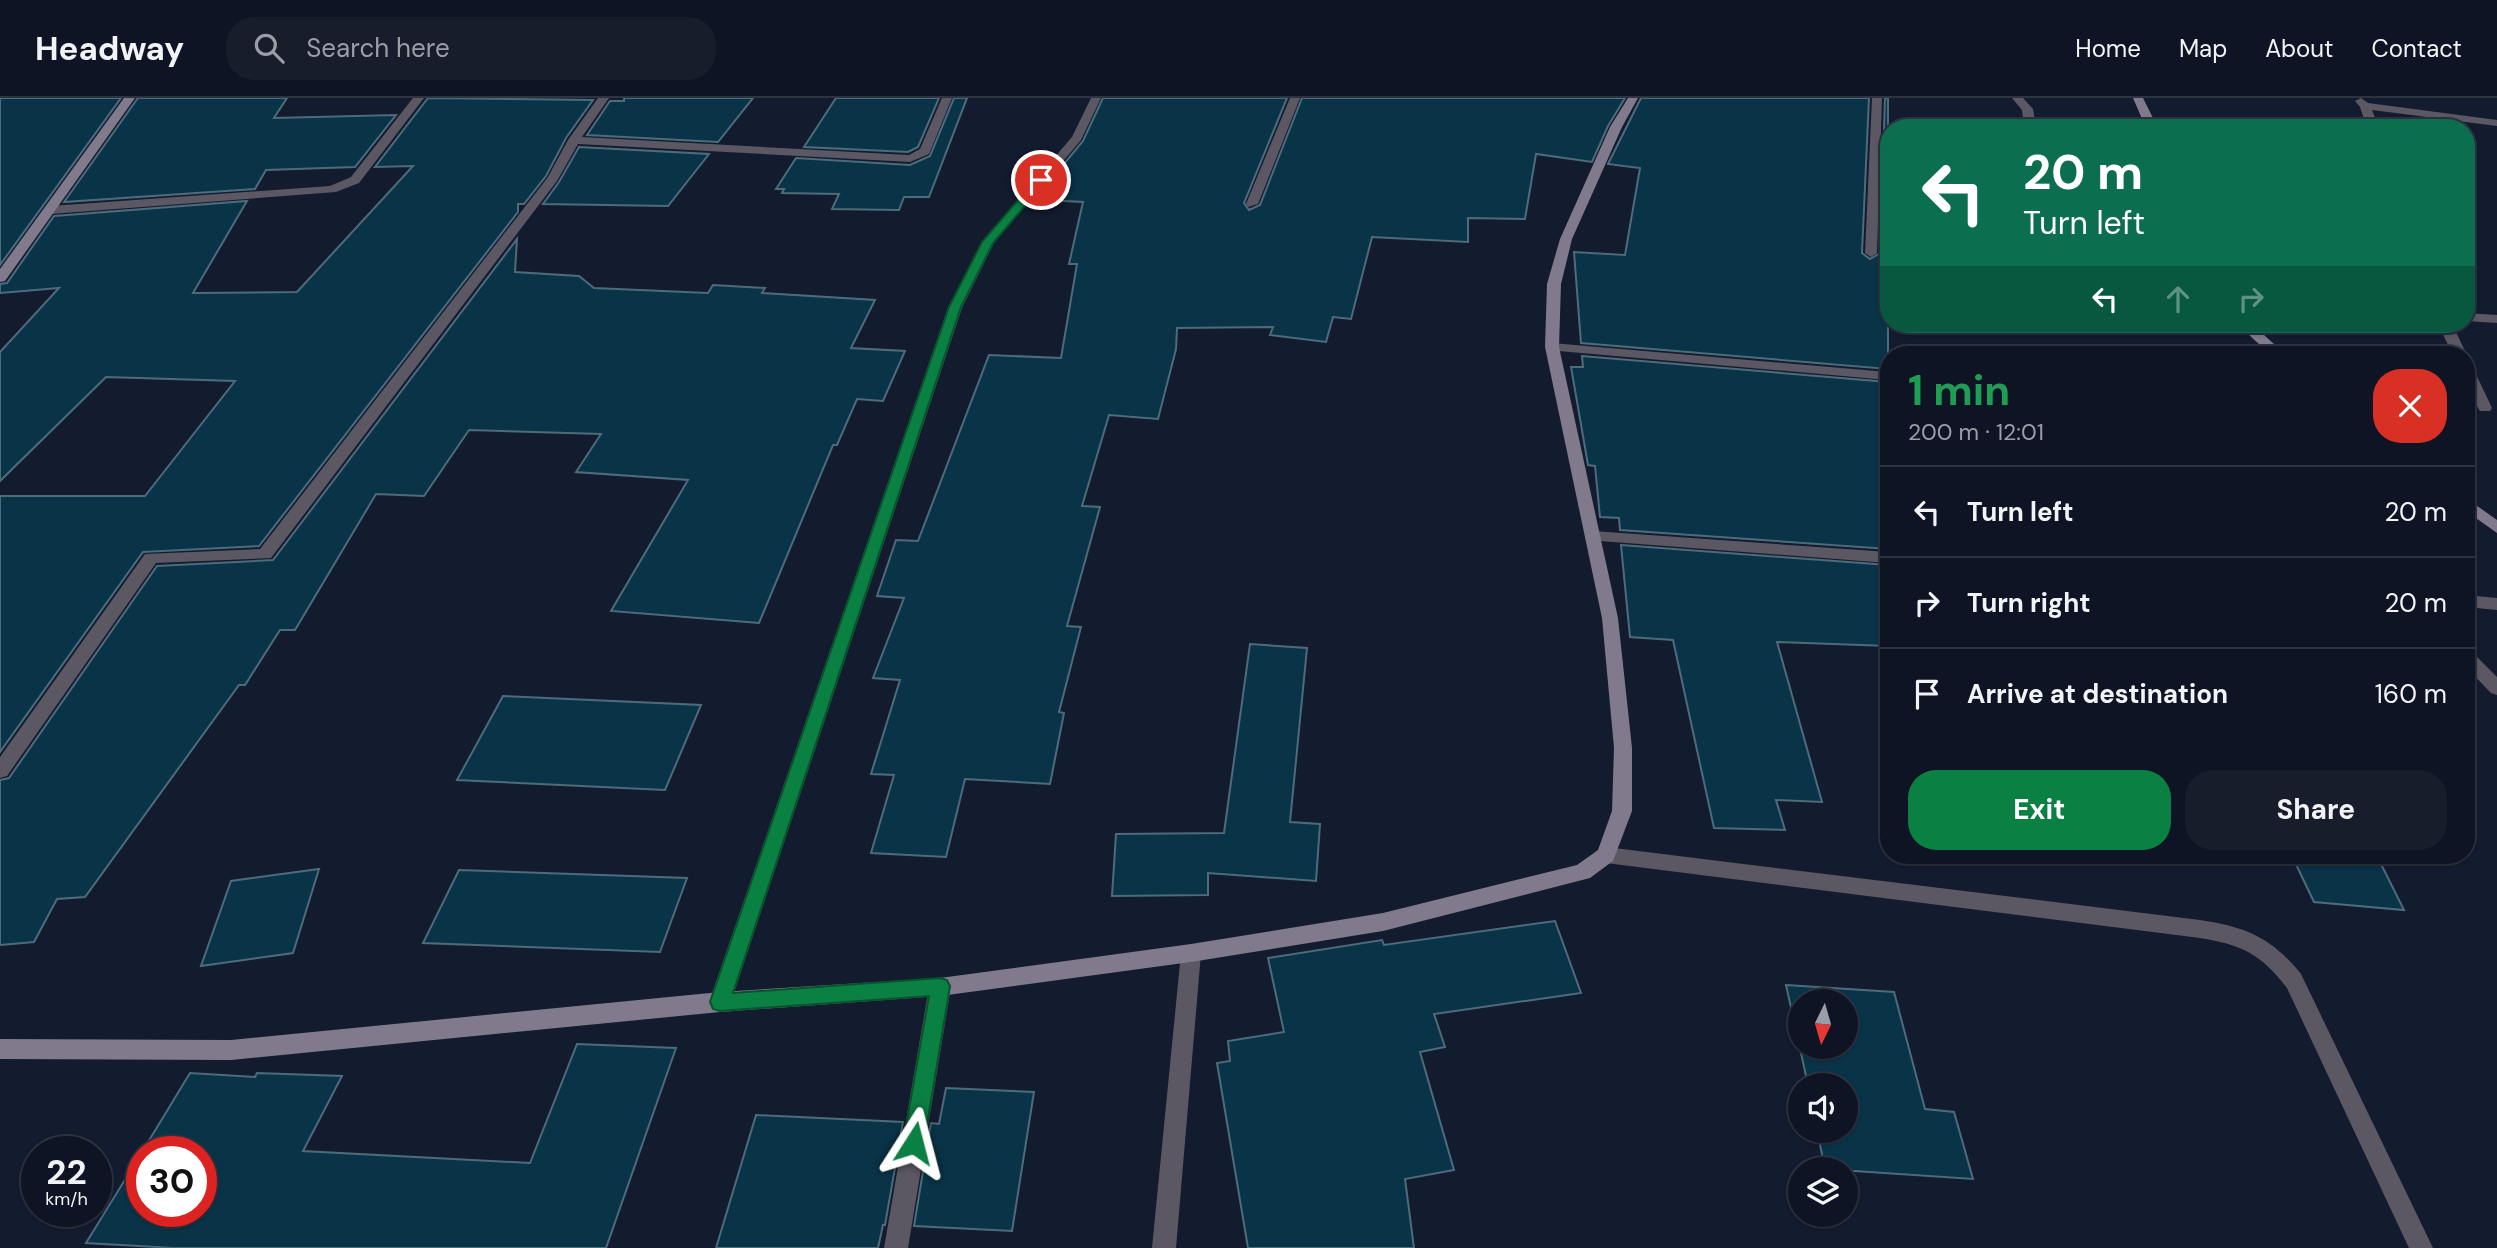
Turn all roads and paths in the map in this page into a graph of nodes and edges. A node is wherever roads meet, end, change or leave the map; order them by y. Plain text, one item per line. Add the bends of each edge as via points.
1 (130, 98) edge
2 (419, 98) edge
3 (604, 98) edge
4 (947, 98) edge
5 (1096, 98) edge
6 (1295, 98) edge
7 (1633, 98) edge
8 (1877, 98) edge
9 (2017, 98) edge
10 (2138, 98) edge
11 (2362, 102) edge
12 (2029, 119) edge
13 (2148, 119) edge
14 (2369, 119) edge
15 (2471, 119) edge
16 (2475, 120) edge
17 (2497, 123) edge
18 (574, 140) junction
19 (1252, 204) dead end
20 (51, 210) junction
21 (1871, 253) dead end
22 (0, 278) edge
23 (2475, 318) edge
24 (2497, 319) edge
25 (2254, 333) edge
26 (2269, 346) edge
27 (1552, 347) junction
28 (1880, 375) edge
29 (2475, 387) edge
30 (2485, 408) dead end
31 (2475, 509) edge
32 (2494, 522) edge
33 (1593, 537) junction
34 (1880, 557) edge
35 (2475, 602) edge
36 (2497, 604) edge
37 (2475, 665) edge
38 (2497, 688) edge
39 (0, 771) edge
40 (1606, 855) junction
41 (1191, 953) junction
42 (940, 986) junction
43 (720, 1002) junction
44 (0, 1049) edge
45 (896, 1248) edge
46 (1164, 1248) edge
47 (2421, 1248) edge

1 - 20 street
2 - 20 street via 355,180 332,189
3 - 18 street
4 - 18 street via 926,149 911,159
5 - 43 street via 1077,138 988,242 955,307
6 - 19 street
7 - 27 street via 1566,239 1554,284
8 - 21 street
9 - 12 street
10 - 13 street
11 - 14 street
11 - 15 street
16 - 17 street
18 - 39 street via 553,178 265,554 151,558
20 - 22 street
23 - 24 street
25 - 26 street
27 - 28 street
27 - 33 street
29 - 30 street
31 - 32 street
33 - 34 street
33 - 40 street via 1610,618 1623,748 1622,811
35 - 36 street
37 - 38 street
40 - 41 street via 1583,872 1447,907
40 - 47 street via 2200,929 2258,943 2294,981
41 - 42 street
41 - 46 street
42 - 43 street
42 - 45 street
43 - 44 street via 231,1050

